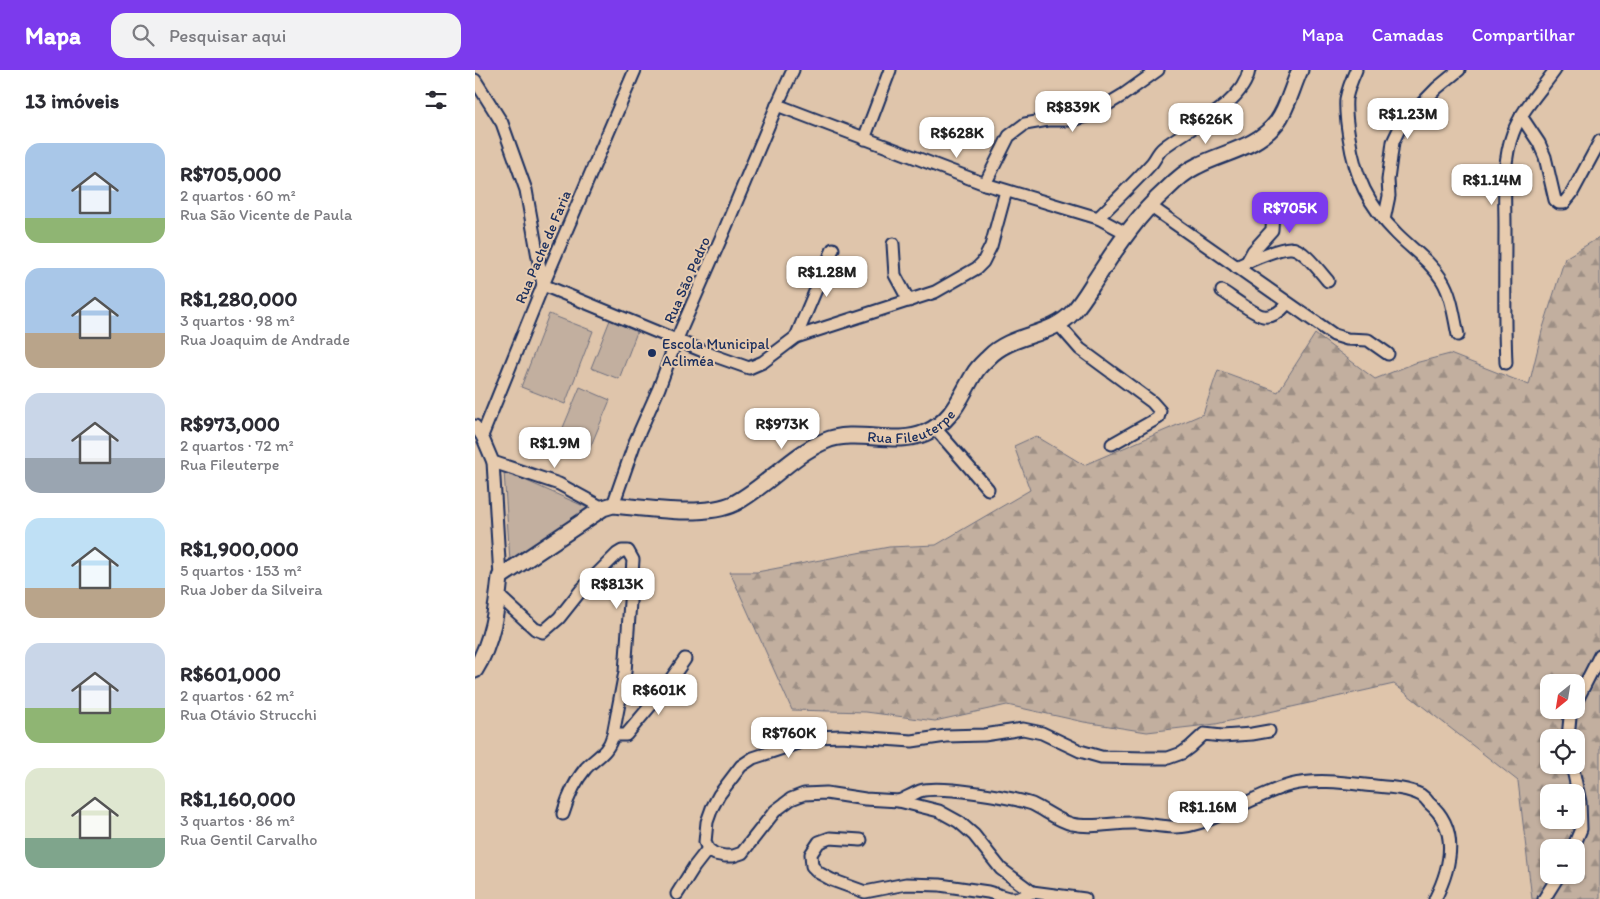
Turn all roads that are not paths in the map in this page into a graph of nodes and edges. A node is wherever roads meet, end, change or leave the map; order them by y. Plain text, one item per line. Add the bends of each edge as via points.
1 (635, 70) edge
2 (793, 70) edge
3 (891, 70) edge
4 (1158, 70) edge
5 (1249, 70) edge
6 (1300, 70) edge
7 (1356, 70) edge
8 (1459, 70) edge
9 (1555, 70) edge
10 (475, 80) edge
11 (777, 105) junction
12 (1521, 116) junction
13 (864, 139) junction
14 (1600, 141) edge
15 (985, 184) junction
16 (1006, 191) junction
17 (1150, 206) junction
18 (1273, 210) dead end
19 (1098, 218) junction
20 (1384, 220) junction
21 (1126, 233) junction
22 (893, 244) dead end
23 (833, 249) dead end
24 (1247, 262) junction
25 (1236, 267) junction
26 (1327, 281) dead end
27 (543, 285) junction
28 (1222, 291) dead end
29 (909, 300) junction
30 (1287, 304) junction
31 (1059, 325) junction
32 (1458, 335) dead end
33 (796, 337) junction
34 (677, 341) junction
35 (1388, 354) dead end
36 (1506, 363) dead end
37 (935, 428) junction
38 (478, 431) edge
39 (1113, 444) dead end
40 (493, 462) junction
41 (989, 489) dead end
42 (608, 506) junction
43 (500, 576) junction
44 (499, 595) junction
45 (1600, 655) edge
46 (685, 660) dead end
47 (475, 670) edge
48 (1585, 684) edge
49 (1269, 731) dead end
50 (613, 735) junction
51 (1574, 774) edge
52 (899, 801) junction
53 (563, 814) dead end
54 (1577, 839) edge
55 (861, 840) dead end
56 (708, 849) junction
57 (1553, 884) edge
58 (1032, 892) junction
59 (677, 894) dead end
60 (864, 895) edge
61 (1085, 899) edge
62 (1435, 899) edge
63 (1544, 899) edge

1 - 27 street, Rua Pache de Faria
2 - 11 street, Rua São Pedro
3 - 13 street
4 - 15 street via 1088,116 1025,124 1009,136
5 - 19 street via 1235,96 1161,149
6 - 17 main road, Rua Fileuterpe via 1278,120 1270,130 1253,143 1194,167
7 - 20 street via 1346,99 1352,158 1362,188
8 - 20 street via 1401,125 1393,142
9 - 12 street
10 - 27 street via 502,123 526,190
11 - 13 street
11 - 34 street, Rua São Pedro
12 - 14 street via 1539,143 1555,200 1559,203 1564,203 1572,193
12 - 36 street via 1508,148 1505,170
13 - 15 street
15 - 16 street
16 - 19 street
16 - 29 street via 991,246 983,262 935,292
17 - 21 main road, Rua Fileuterpe
17 - 25 street
18 - 24 street via 1272,230
19 - 21 street
20 - 32 street via 1431,264 1443,282
21 - 31 main road, Rua Fileuterpe via 1073,313
22 - 29 street via 895,275
23 - 33 street
24 - 25 street
24 - 26 street via 1292,247 1313,263
25 - 30 street
27 - 34 street
27 - 38 street, Rua Pache de Faria
28 - 30 street via 1262,316 1273,315
29 - 33 street
30 - 35 street via 1334,335 1368,340
31 - 37 main road, Rua Fileuterpe via 1011,342 992,354 976,371 951,414
31 - 39 street via 1080,349 1160,411 1158,418
33 - 34 street via 763,362 749,368
34 - 42 street, Rua São Pedro
37 - 41 street
37 - 42 main road, Rua Fileuterpe via 918,436 842,436 827,440 808,450 746,496 720,508 675,510
38 - 40 street
40 - 42 street via 559,484
40 - 43 street
42 - 43 main road
43 - 44 main road
44 - 47 main road via 486,650
44 - 50 street via 535,629 543,632 617,554 622,550 631,554 633,569 625,672
45 - 48 street
46 - 50 street via 626,735
49 - 56 street via 1222,736 1204,734 1190,747 1168,758 1101,757 1042,733 1023,729 912,741 841,736 816,738 753,758 741,766 712,808 705,842
50 - 53 street via 602,755 587,768 570,791
51 - 54 street via 1580,802 1581,829
52 - 56 street via 805,794 775,810 742,853 725,856
52 - 58 street via 939,811 959,822 974,835 1001,869
52 - 62 street via 921,791 943,790 1006,797 1031,804 1072,824 1135,823 1174,828 1193,825 1289,785 1312,781 1402,790 1421,795 1440,812 1448,831 1451,848
55 - 60 street via 831,838 819,842 811,854 812,866 819,874
56 - 59 street
57 - 63 street
58 - 60 street via 1020,898 1009,898 968,888 906,884
58 - 61 street

